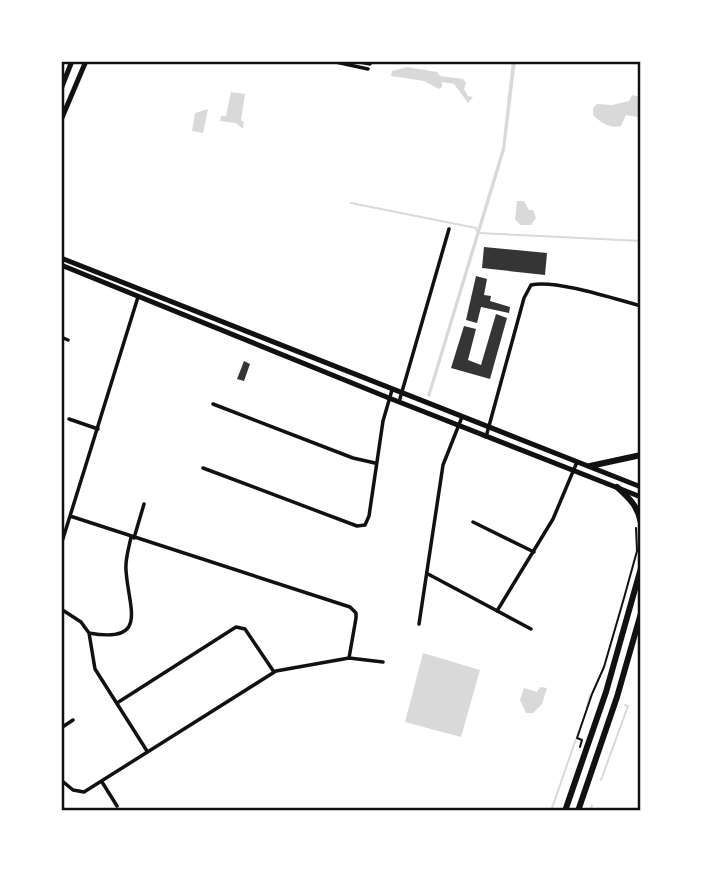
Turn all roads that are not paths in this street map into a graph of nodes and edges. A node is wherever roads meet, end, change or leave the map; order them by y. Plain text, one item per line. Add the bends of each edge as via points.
1 (72, 61) edge
2 (86, 61) edge
3 (331, 61) edge
4 (355, 61) edge
5 (61, 89) edge
6 (61, 120) edge
7 (449, 229) dead end
8 (61, 258) edge
9 (61, 265) edge
10 (141, 288) junction
11 (138, 296) junction
12 (641, 306) edge
13 (61, 337) edge
14 (68, 340) dead end
15 (392, 390) junction
16 (401, 393) junction
17 (389, 398) junction
18 (398, 402) junction
19 (213, 404) dead end
20 (462, 417) junction
21 (69, 419) dead end
22 (459, 426) junction
23 (489, 428) junction
24 (98, 429) junction
25 (486, 437) junction
26 (641, 455) edge
27 (577, 461) junction
28 (375, 463) junction
29 (590, 466) junction
30 (203, 468) dead end
31 (574, 470) junction
32 (617, 487) junction
33 (641, 487) edge
34 (641, 497) edge
35 (144, 504) dead end
36 (70, 516) junction
37 (472, 522) dead end
38 (638, 522) edge
39 (132, 538) junction
40 (61, 545) edge
41 (534, 552) junction
42 (641, 568) edge
43 (428, 574) junction
44 (61, 610) edge
45 (497, 611) junction
46 (641, 612) edge
47 (419, 624) dead end
48 (531, 629) dead end
49 (89, 633) junction
50 (349, 658) junction
51 (383, 662) dead end
52 (274, 672) junction
53 (117, 703) junction
54 (73, 720) dead end
55 (61, 728) edge
56 (148, 752) junction
57 (61, 780) edge
58 (102, 782) junction
59 (117, 806) dead end
60 (565, 811) edge
61 (578, 811) edge

1 - 5 main road
2 - 6 main road
3 - 4 street via 369,66
7 - 16 street
8 - 10 main road
9 - 11 main road
10 - 11 street
10 - 15 main road
11 - 17 main road
11 - 24 street
12 - 23 street via 569,288 531,285
13 - 14 street
15 - 16 main road
15 - 17 street
16 - 18 street
16 - 20 main road
17 - 18 main road
17 - 28 street
18 - 22 main road
19 - 28 street
20 - 22 street
20 - 23 main road
21 - 24 street
22 - 25 main road
22 - 43 street via 443,465
23 - 25 street
23 - 27 main road
24 - 36 street
25 - 31 main road
26 - 29 main road
27 - 29 main road
27 - 31 street
28 - 30 street via 369,516 365,525 359,526
29 - 33 main road
31 - 32 main road
31 - 41 street
32 - 34 main road
32 - 38 main road via 638,510
35 - 39 street
36 - 39 street
36 - 40 street
37 - 41 street
39 - 49 street via 126,570 131,622 118,635
39 - 50 street via 350,607 356,618
41 - 45 street
42 - 60 main road via 606,692
43 - 45 street
43 - 47 street
44 - 49 street
45 - 48 street
46 - 61 main road
49 - 53 street via 95,669
50 - 51 street
50 - 52 street
52 - 53 street via 245,629 236,627
52 - 56 street
53 - 56 street
54 - 55 street
56 - 58 street
57 - 58 street via 81,793
58 - 59 street

